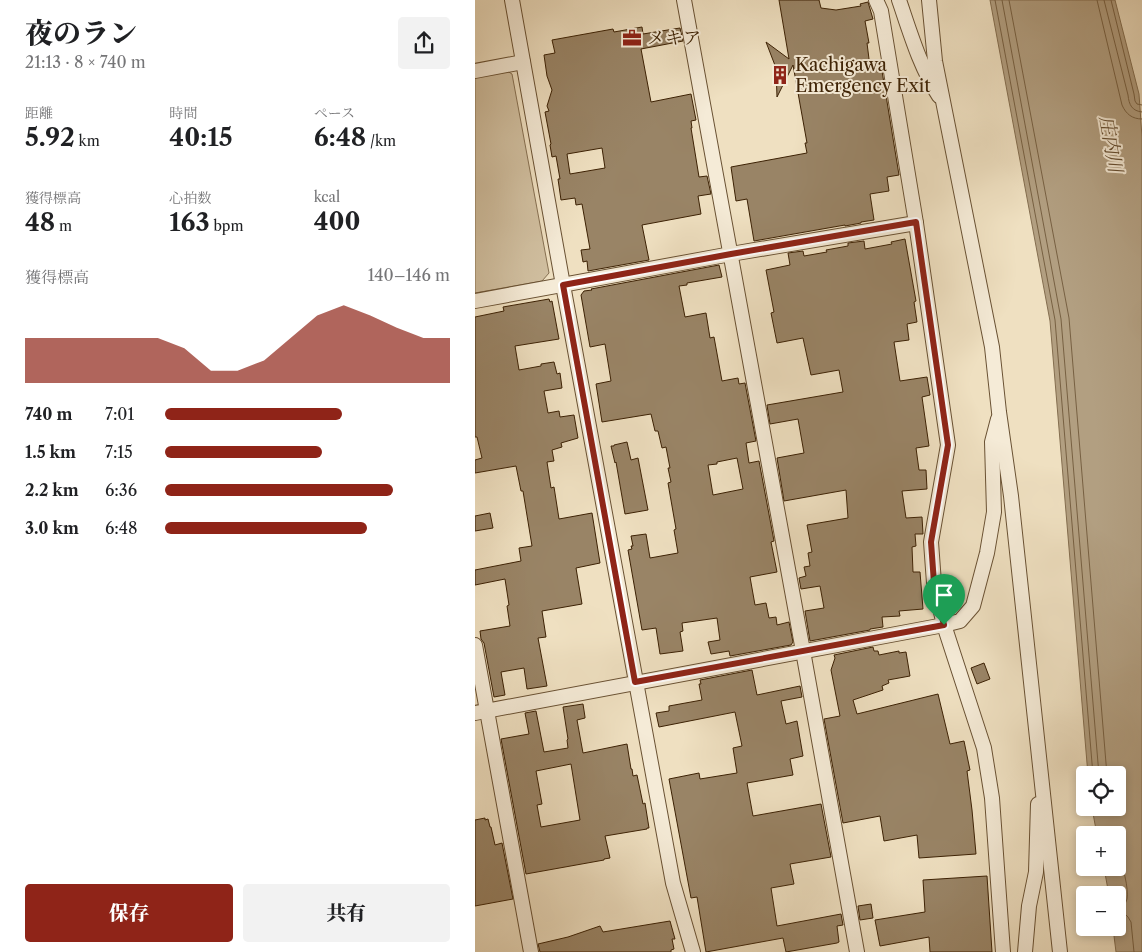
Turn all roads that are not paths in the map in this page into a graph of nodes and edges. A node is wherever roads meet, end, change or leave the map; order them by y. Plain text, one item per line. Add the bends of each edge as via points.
1 (512, 0) edge
2 (684, 0) edge
3 (876, 0) edge
4 (899, 0) edge
5 (929, 0) edge
6 (523, 62) junction
7 (475, 71) edge
8 (943, 103) junction
9 (916, 222) junction
10 (731, 254) junction
11 (563, 285) junction
12 (475, 301) edge
13 (999, 412) junction
14 (944, 625) junction
15 (475, 646) edge
16 (803, 651) junction
17 (635, 682) junction
18 (481, 711) edge
19 (1043, 789) junction
20 (531, 952) edge
21 (693, 952) edge
22 (857, 952) edge
23 (1003, 952) edge
24 (1025, 952) edge
25 (1060, 952) edge

1 - 6 street
2 - 10 street
3 - 9 street via 881,11
4 - 8 street via 923,68
5 - 8 street
6 - 7 street
6 - 11 street
8 - 13 street via 992,347
9 - 10 street
9 - 14 street via 948,445 931,542 934,583
10 - 11 street
10 - 16 street
11 - 12 street
11 - 17 street
13 - 14 street via 992,442 994,512 987,553 973,606 960,621
13 - 19 street
14 - 16 street
14 - 23 street via 984,748
15 - 18 street
16 - 17 street
16 - 22 street
17 - 18 street
17 - 21 street via 673,883
18 - 20 street
19 - 24 street via 1038,801 1036,872
19 - 25 street

